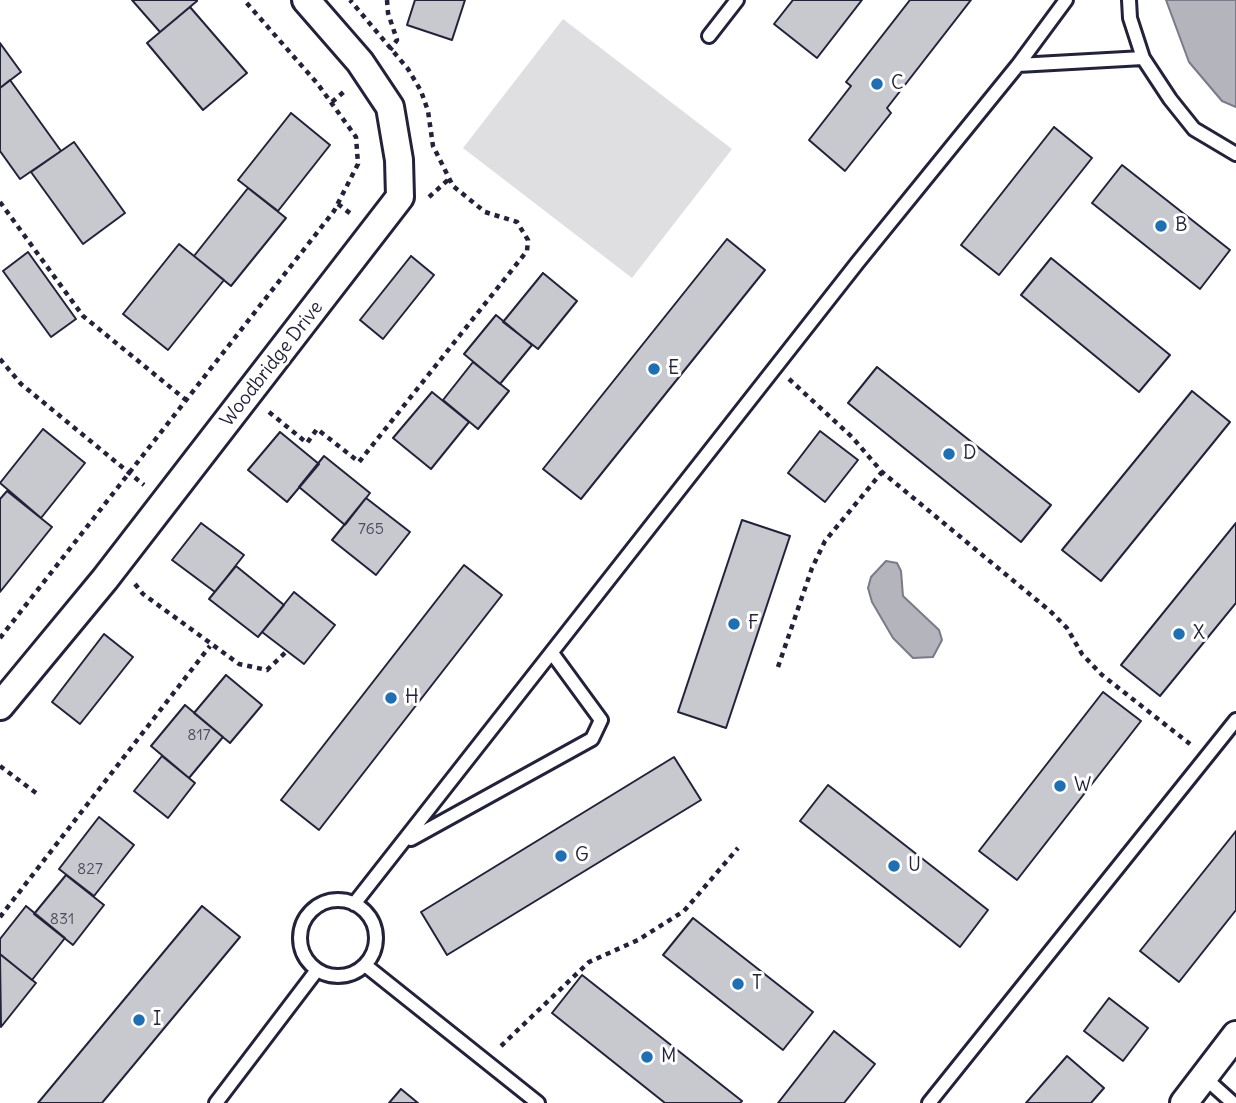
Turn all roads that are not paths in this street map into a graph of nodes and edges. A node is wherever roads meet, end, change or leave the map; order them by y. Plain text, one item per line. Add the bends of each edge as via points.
1 (306, 0) edge
2 (737, 0) edge
3 (1066, 0) edge
4 (1129, 0) edge
5 (709, 36) dead end
6 (1143, 58) junction
7 (1018, 65) junction
8 (1236, 154) edge
9 (552, 653) junction
10 (0, 706) edge
11 (1236, 720) edge
12 (404, 843) junction
13 (355, 904) junction
14 (365, 965) junction
15 (317, 970) junction
16 (1236, 1035) edge
17 (1204, 1077) junction
18 (216, 1103) edge
19 (538, 1103) edge
20 (929, 1103) edge
21 (1184, 1103) edge
22 (1233, 1103) edge

1 - 10 street, Woodbridge Drive via 360,62 390,107 400,197 105,579
2 - 5 lane
3 - 7 lane
4 - 6 lane
6 - 7 lane
6 - 8 lane via 1194,129
7 - 9 lane
9 - 12 lane
9 - 12 lane via 601,720 592,739
11 - 20 lane
12 - 13 lane
13 - 14 lane via 372,920 375,932 376,944
13 - 15 lane via 329,900 317,905 302,924 301,949
14 - 15 lane via 342,975
14 - 19 lane
15 - 18 lane
16 - 17 street
17 - 21 street
17 - 22 lane

